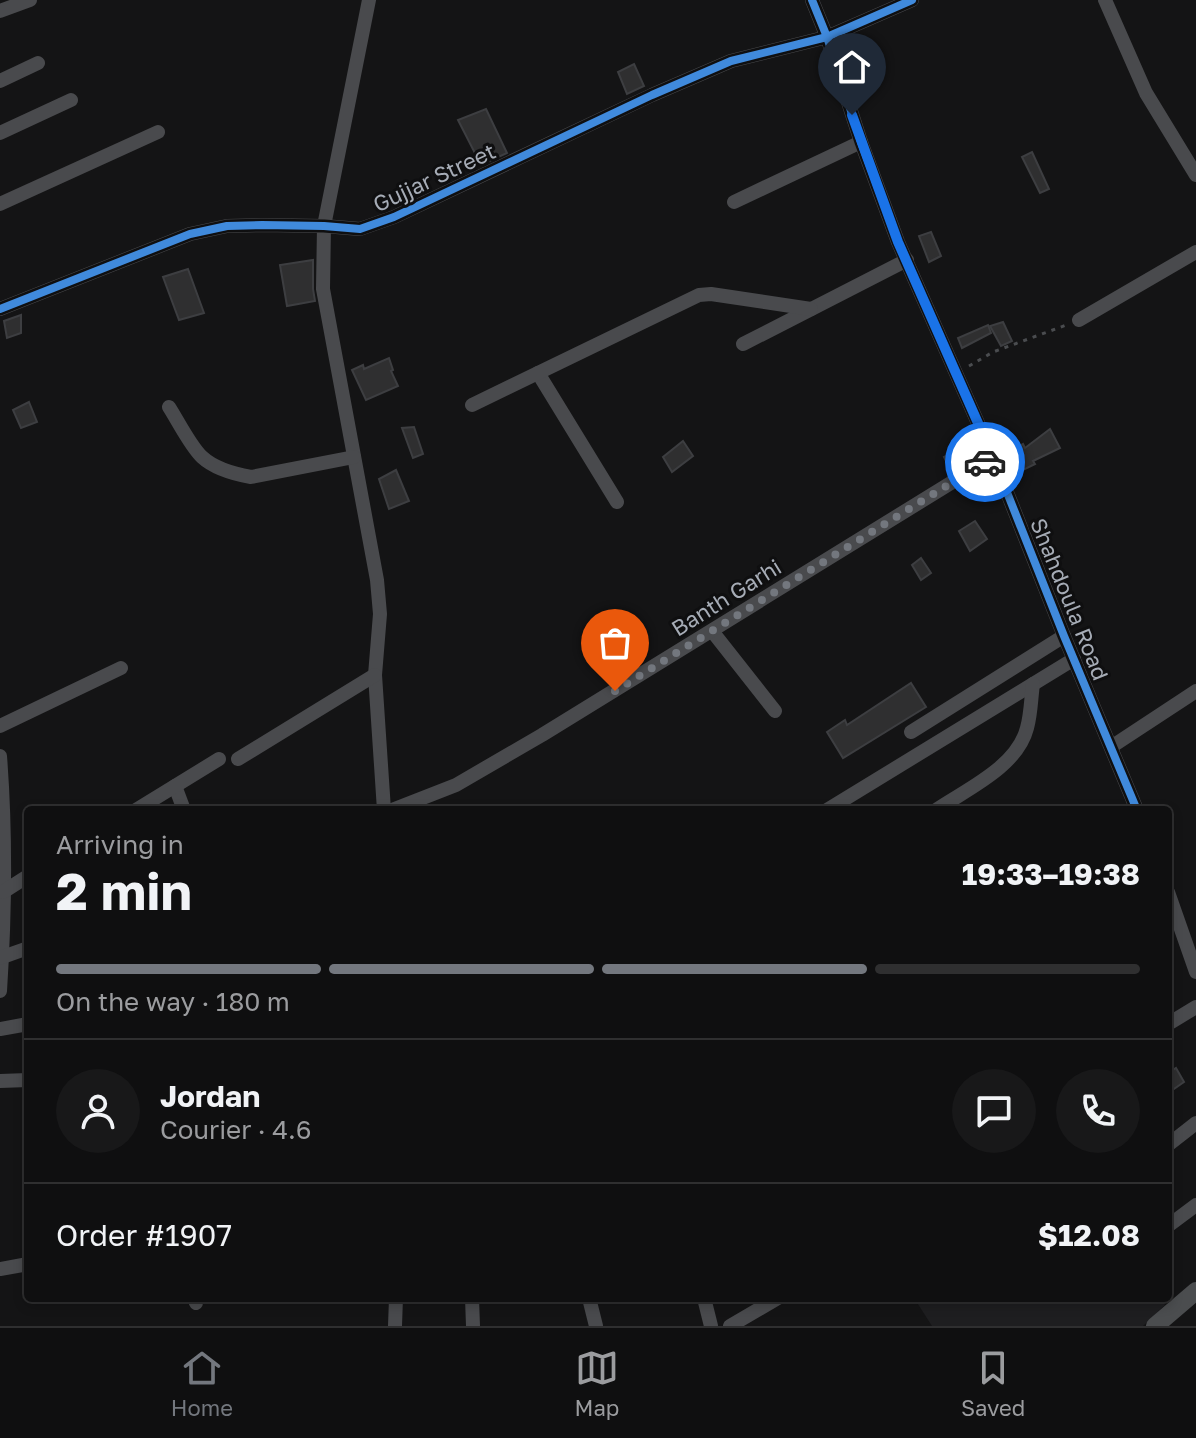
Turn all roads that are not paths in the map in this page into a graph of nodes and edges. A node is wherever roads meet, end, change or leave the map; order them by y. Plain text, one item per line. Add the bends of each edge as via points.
1 (30, 0) edge
2 (369, 0) edge
3 (812, 0) edge
4 (912, 0) edge
5 (1105, 0) edge
6 (0, 11) edge
7 (827, 37) junction
8 (38, 63) dead end
9 (0, 81) edge
10 (71, 100) dead end
11 (158, 132) dead end
12 (0, 133) edge
13 (861, 142) junction
14 (1196, 175) edge
15 (734, 202) dead end
16 (0, 204) edge
17 (324, 226) junction
18 (1196, 252) edge
19 (907, 260) junction
20 (0, 309) edge
21 (811, 309) junction
22 (1079, 320) road end
23 (743, 344) dead end
24 (538, 373) junction
25 (472, 405) dead end
26 (169, 407) dead end
27 (354, 457) junction
28 (993, 457) junction
29 (617, 502) dead end
30 (712, 631) junction
31 (1064, 636) junction
32 (1074, 659) junction
33 (121, 668) dead end
34 (375, 675) junction
35 (1033, 684) junction
36 (1196, 691) edge
37 (775, 711) dead end
38 (0, 726) edge
39 (911, 732) dead end
40 (1111, 747) junction
41 (0, 756) edge
42 (219, 759) dead end
43 (238, 759) dead end
44 (175, 786) junction
45 (142, 806) edge
46 (182, 806) edge
47 (384, 806) edge
48 (402, 806) edge
49 (834, 806) edge
50 (942, 806) edge
51 (1135, 806) edge
52 (2, 859) edge
53 (24, 879) edge
54 (3, 892) junction
55 (1172, 911) edge
56 (1191, 939) edge
57 (24, 949) edge
58 (1, 957) edge
59 (1196, 972) edge
60 (0, 991) edge
61 (1196, 1007) edge
62 (1172, 1022) edge
63 (24, 1025) edge
64 (0, 1029) edge
65 (24, 1080) edge
66 (0, 1081) edge
67 (1196, 1123) edge
68 (1172, 1142) edge
69 (1196, 1205) edge
70 (1172, 1223) edge
71 (24, 1265) edge
72 (0, 1269) edge
73 (1196, 1291) edge
74 (396, 1302) edge
75 (472, 1302) edge
76 (590, 1302) edge
77 (705, 1302) edge
78 (771, 1302) edge
79 (395, 1326) edge
80 (473, 1326) edge
81 (596, 1326) edge
82 (711, 1326) edge
83 (730, 1326) edge
84 (1155, 1326) edge

1 - 6 street
2 - 17 street
3 - 7 street, Shahdoula Road
4 - 7 street, Gujjar Street
5 - 14 street via 1146,93
7 - 13 street, Shahdoula Road
7 - 17 street, Gujjar Street via 731,61 394,217 360,229
8 - 9 street
10 - 12 street
11 - 16 street
13 - 15 street
13 - 19 street, Shahdoula Road
17 - 20 street, Gujjar Street via 227,226 190,234
17 - 27 street via 323,289
18 - 22 street
19 - 21 street
19 - 28 street, Shahdoula Road
21 - 23 street
21 - 24 street via 699,295
24 - 25 street
24 - 29 street
26 - 27 street via 201,457 235,474 251,477
27 - 34 street via 377,580
28 - 30 street, Banth Garhi
28 - 31 street, Shahdoula Road
30 - 37 street
30 - 48 street, Banth Garhi via 456,785
31 - 32 street, Shahdoula Road
31 - 39 street
32 - 35 street
32 - 40 street, Shahdoula Road
33 - 38 street
34 - 43 street
34 - 47 street
35 - 49 street
35 - 50 street via 1027,728 1013,756
36 - 40 street
40 - 51 street, Shahdoula Road
41 - 52 street
42 - 44 street
44 - 45 street
44 - 46 street
52 - 54 street
53 - 54 street
54 - 58 street
55 - 56 street
56 - 59 street
57 - 58 street
58 - 60 street
61 - 62 street
63 - 64 street
65 - 66 street
67 - 68 street
69 - 70 street
71 - 72 street
73 - 84 main road
74 - 79 street
75 - 80 street
76 - 81 street
77 - 82 street
78 - 83 street

